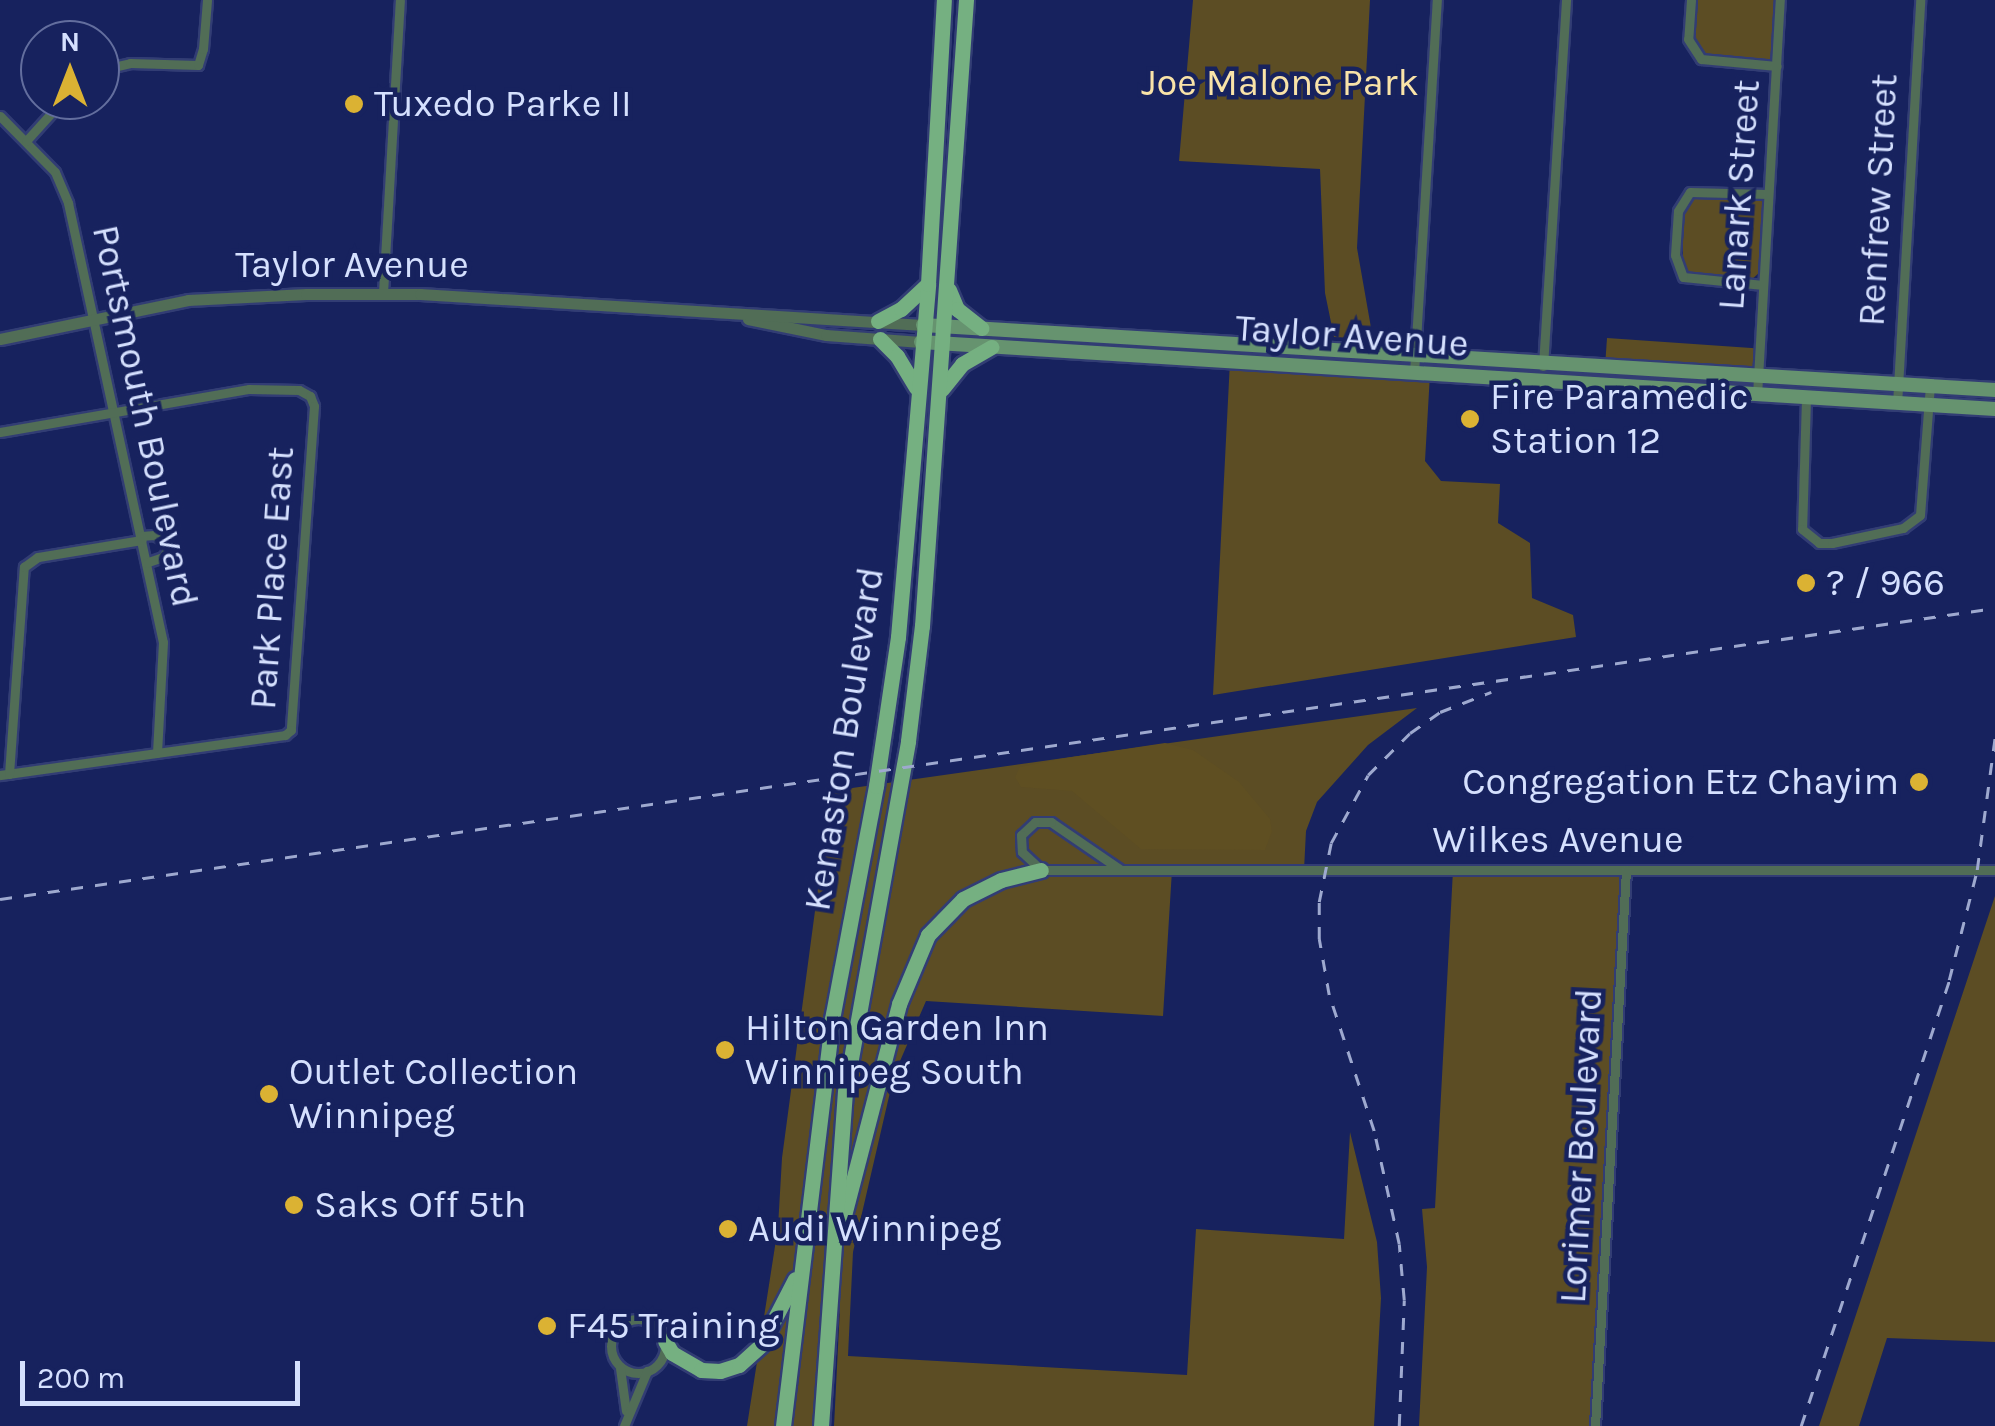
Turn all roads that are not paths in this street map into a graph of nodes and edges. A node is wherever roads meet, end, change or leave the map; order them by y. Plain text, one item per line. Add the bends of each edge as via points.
1 (207, 0) edge
2 (400, 0) edge
3 (944, 0) edge
4 (966, 0) edge
5 (1437, 0) edge
6 (1566, 0) edge
7 (1691, 0) edge
8 (1780, 0) edge
9 (1920, 0) edge
10 (120, 65) edge
11 (1777, 66) junction
12 (0, 116) edge
13 (44, 120) edge
14 (26, 140) junction
15 (1768, 194) junction
16 (928, 284) junction
17 (1763, 285) junction
18 (948, 286) junction
19 (383, 293) junction
20 (707, 310) junction
21 (92, 321) junction
22 (878, 321) junction
23 (923, 325) junction
24 (981, 328) junction
25 (944, 335) junction
26 (0, 339) edge
27 (880, 339) junction
28 (922, 342) junction
29 (992, 347) junction
30 (1415, 354) junction
31 (1544, 362) junction
32 (1414, 373) junction
33 (1758, 376) junction
34 (1540, 381) junction
35 (1898, 384) junction
36 (1930, 386) junction
37 (916, 388) junction
38 (1995, 390) edge
39 (940, 393) junction
40 (1757, 394) junction
41 (1806, 398) junction
42 (1896, 404) junction
43 (1928, 406) junction
44 (1995, 409) edge
45 (112, 412) junction
46 (0, 432) edge
47 (141, 538) junction
48 (146, 563) junction
49 (157, 753) junction
50 (4, 775) edge
51 (1040, 870) junction
52 (1121, 870) junction
53 (1626, 870) junction
54 (1995, 870) edge
55 (800, 1266) junction
56 (830, 1286) junction
57 (665, 1341) junction
58 (620, 1368) junction
59 (648, 1371) junction
60 (626, 1414) junction
61 (624, 1426) edge
62 (782, 1426) edge
63 (821, 1426) edge
64 (1596, 1426) edge

1 - 10 street via 198,65
2 - 19 street
3 - 16 main road, Kenaston Boulevard
4 - 18 main road, Kenaston Boulevard
5 - 30 street
6 - 31 street
7 - 11 street via 1688,40 1701,59
8 - 11 street, Lanark Street
9 - 35 street, Renfrew Street
11 - 15 street, Lanark Street
12 - 14 street, Portsmouth Boulevard
13 - 14 street
14 - 21 street, Portsmouth Boulevard via 64,190
15 - 17 street, Lanark Street
15 - 17 street via 1690,192 1678,211 1675,254 1683,277
16 - 22 main road
16 - 23 main road, Kenaston Boulevard
17 - 33 street, Lanark Street
18 - 24 main road via 957,309
18 - 25 main road, Kenaston Boulevard
19 - 20 street, Taylor Avenue
19 - 21 street, Taylor Avenue via 188,300
20 - 22 street, Taylor Avenue
20 - 27 street, Taylor Avenue
21 - 26 street, Taylor Avenue
21 - 45 street, Portsmouth Boulevard
22 - 23 street, Taylor Avenue
23 - 25 main road, Taylor Avenue
23 - 28 main road, Kenaston Boulevard
24 - 25 main road, Taylor Avenue
24 - 30 main road, Taylor Avenue
25 - 28 main road, Taylor Avenue
25 - 29 main road, Taylor Avenue
25 - 39 main road, Kenaston Boulevard
27 - 28 street, Taylor Avenue
27 - 37 main road
28 - 37 main road, Kenaston Boulevard
29 - 32 main road, Taylor Avenue
29 - 39 main road via 962,364
30 - 31 main road, Taylor Avenue
30 - 32 street
31 - 33 main road, Taylor Avenue
31 - 34 street
32 - 34 main road, Taylor Avenue
33 - 35 main road, Taylor Avenue
33 - 40 street, Lanark Street
34 - 40 main road, Taylor Avenue
35 - 36 main road, Taylor Avenue
35 - 42 street, Renfrew Street
36 - 38 main road, Taylor Avenue
36 - 43 street
37 - 55 main road, Kenaston Boulevard via 892,693 832,1019
39 - 56 main road, Kenaston Boulevard via 915,690 852,1029
40 - 41 main road, Taylor Avenue
41 - 42 main road, Taylor Avenue
41 - 43 street via 1800,520 1819,544 1903,528 1920,515
42 - 43 main road, Taylor Avenue
43 - 44 main road, Taylor Avenue
45 - 46 street
45 - 47 street, Portsmouth Boulevard
45 - 49 street, Park Place East via 249,388 298,390 314,406 292,730
47 - 48 street, Portsmouth Boulevard
47 - 48 street via 164,540 164,557
47 - 50 street via 38,557 24,566
48 - 49 street, Portsmouth Boulevard via 163,642
49 - 50 street, Park Place East
51 - 52 street, Wilkes Avenue
51 - 52 street via 1021,843 1030,825 1042,821
51 - 56 main road via 963,899 928,935 899,1004
52 - 53 street, Wilkes Avenue
53 - 54 street, Wilkes Avenue
53 - 64 street, Lorimer Boulevard
55 - 57 main road via 761,1345 739,1365 700,1370
55 - 62 main road, Kenaston Boulevard
56 - 63 main road, Kenaston Boulevard
57 - 58 street via 650,1322 624,1323 611,1346
57 - 59 street via 661,1360
58 - 59 street
58 - 60 street
59 - 60 street
60 - 61 street

